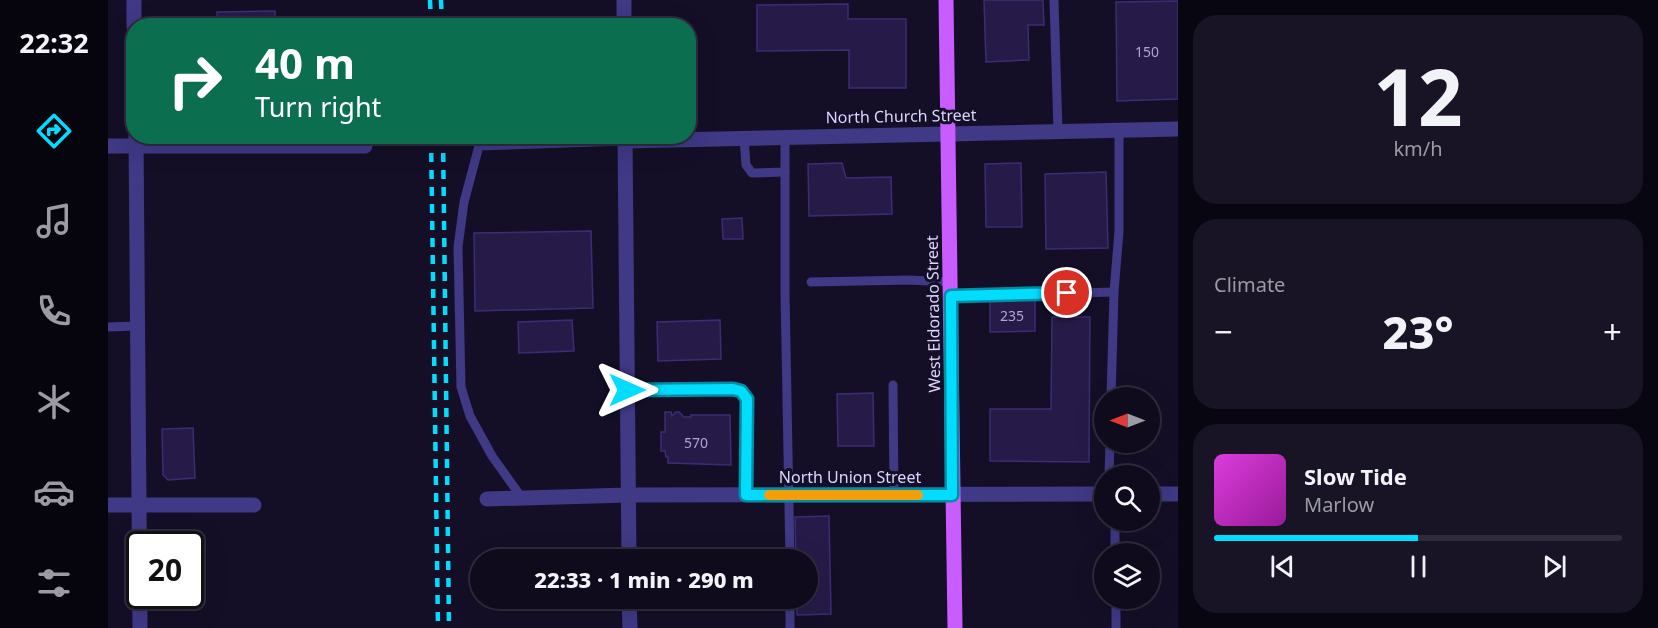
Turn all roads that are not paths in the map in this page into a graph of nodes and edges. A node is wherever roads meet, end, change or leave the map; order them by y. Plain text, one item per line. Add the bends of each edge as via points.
1 (134, 0) edge
2 (624, 0) edge
3 (946, 0) edge
4 (1054, 0) edge
5 (134, 18) edge
6 (624, 18) edge
7 (1178, 129) edge
8 (1119, 130) junction
9 (1058, 131) junction
10 (949, 133) junction
11 (785, 137) junction
12 (696, 138) edge
13 (744, 138) junction
14 (126, 143) edge
15 (136, 144) edge
16 (273, 144) edge
17 (521, 144) edge
18 (625, 144) edge
19 (108, 146) edge
20 (365, 146) dead end
21 (785, 172) junction
22 (811, 282) dead end
23 (950, 289) junction
24 (1114, 292) junction
25 (137, 326) junction
26 (108, 327) edge
27 (893, 385) dead end
28 (1111, 387) edge
29 (627, 390) junction
30 (1094, 494) edge
31 (1160, 494) edge
32 (1178, 494) edge
33 (628, 495) junction
34 (746, 495) junction
35 (788, 495) junction
36 (894, 495) junction
37 (952, 495) junction
38 (487, 498) dead end
39 (522, 498) junction
40 (108, 505) edge
41 (139, 505) junction
42 (254, 505) dead end
43 (629, 549) edge
44 (790, 549) edge
45 (629, 609) edge
46 (790, 609) edge
47 (1116, 609) edge
48 (140, 628) edge
49 (630, 628) edge
50 (790, 628) edge
51 (955, 628) edge
52 (1116, 628) edge

1 - 5 street
2 - 6 street
3 - 10 main road, West Eldorado Street
4 - 9 lane
7 - 8 street, North Church Street
8 - 9 street, North Church Street
8 - 24 lane via 1119,231
9 - 10 street, North Church Street
10 - 11 street, North Church Street
10 - 23 main road, West Eldorado Street
11 - 13 street, North Church Street
11 - 21 lane
12 - 13 street, North Church Street
13 - 21 lane via 746,165 752,173
14 - 19 street
15 - 25 street
16 - 20 street
17 - 39 lane via 480,146 464,202 458,247 461,387 470,416
18 - 29 street
21 - 35 lane
22 - 23 lane via 909,280
23 - 24 lane
23 - 37 main road, West Eldorado Street
24 - 28 lane
25 - 26 lane
25 - 41 street
27 - 36 lane
29 - 33 street
29 - 34 lane via 741,391 747,399
30 - 37 street, North Union Street
31 - 32 street
33 - 34 street, North Union Street
33 - 39 street, North Union Street
33 - 43 street
34 - 35 street, North Union Street
35 - 36 street, North Union Street
35 - 44 lane
36 - 37 street, North Union Street
37 - 51 main road, West Eldorado Street
38 - 39 street, North Union Street
40 - 41 street
41 - 42 street
41 - 48 street
45 - 49 street
46 - 50 lane
47 - 52 lane

